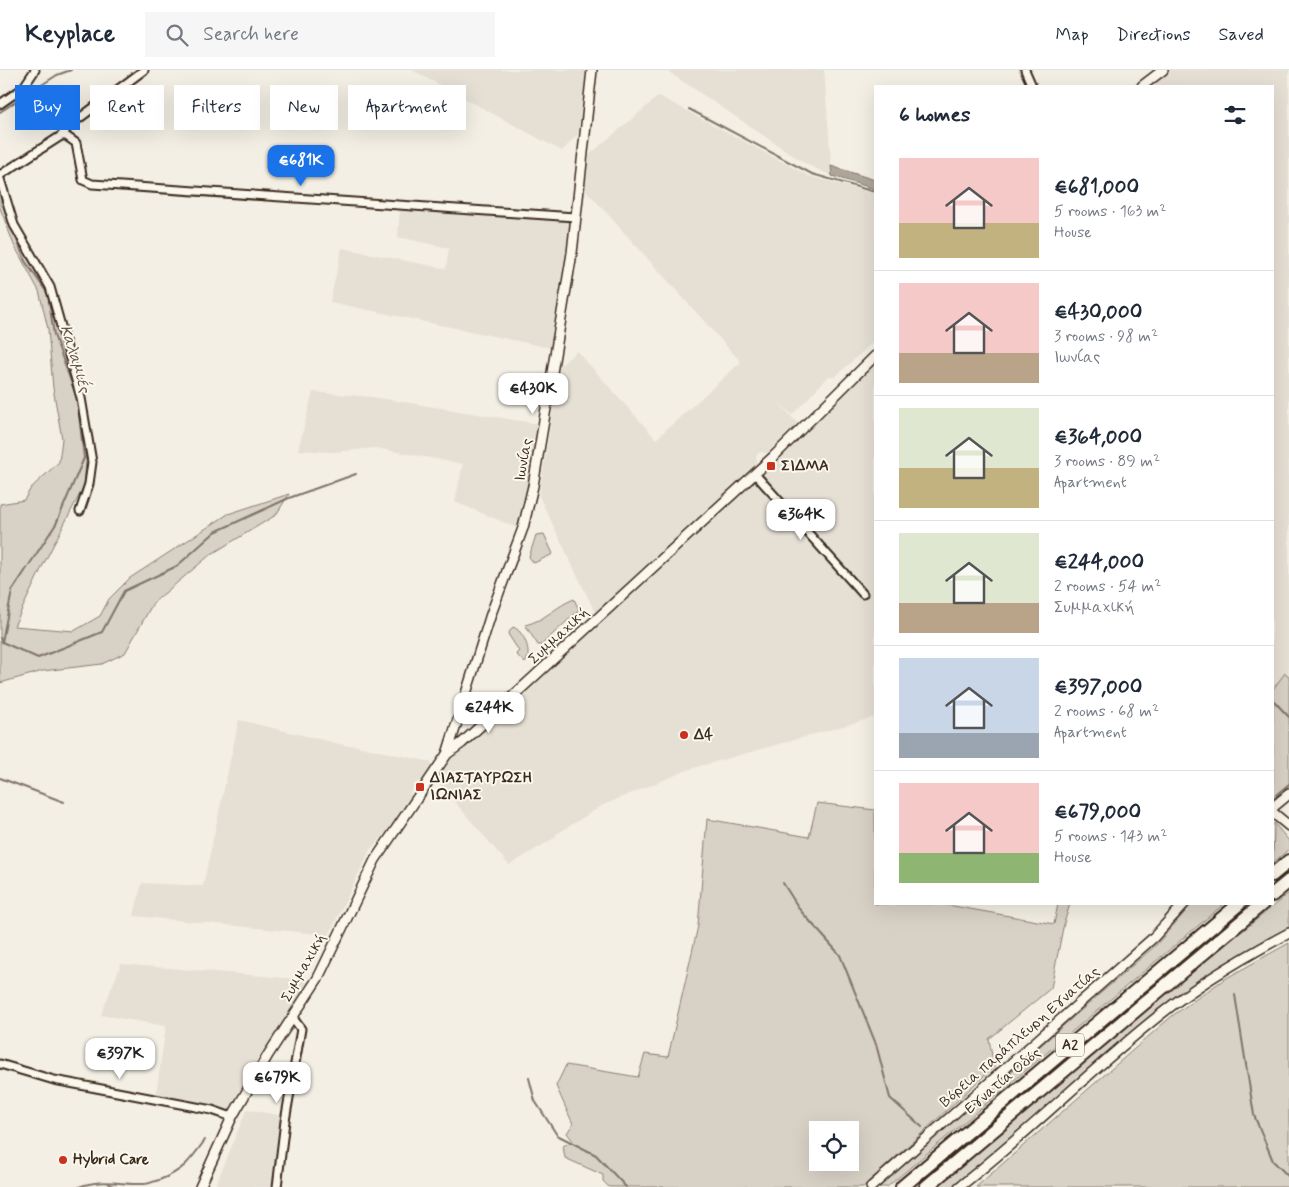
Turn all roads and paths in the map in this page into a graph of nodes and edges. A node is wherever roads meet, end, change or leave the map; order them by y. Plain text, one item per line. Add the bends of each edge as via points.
1 (35, 70) edge
2 (144, 70) edge
3 (592, 70) edge
4 (1025, 70) edge
5 (1163, 70) edge
6 (1032, 85) edge
7 (1143, 85) edge
8 (0, 104) edge
9 (61, 136) junction
10 (0, 175) edge
11 (0, 179) edge
12 (575, 217) junction
13 (874, 357) edge
14 (755, 474) junction
15 (80, 511) dead end
16 (863, 594) dead end
17 (453, 735) junction
18 (462, 743) junction
19 (447, 754) junction
20 (1289, 794) edge
21 (1274, 806) edge
22 (1274, 814) edge
23 (1289, 826) edge
24 (1289, 861) edge
25 (1274, 873) edge
26 (1289, 881) edge
27 (1274, 892) edge
28 (1183, 905) edge
29 (1238, 905) edge
30 (1261, 905) edge
31 (1289, 933) edge
32 (293, 1018) junction
33 (0, 1064) edge
34 (232, 1117) junction
35 (200, 1187) edge
36 (278, 1187) edge
37 (871, 1187) edge
38 (902, 1187) edge
39 (926, 1187) edge
40 (959, 1187) edge

1 - 8 street via 28,82
2 - 9 street via 69,126
3 - 12 street, Ιωνίας
4 - 6 street
5 - 7 street
9 - 10 street
9 - 12 street via 76,143 83,180 92,184
11 - 15 street via 14,225 50,287 81,398 92,462
12 - 17 street, Ιωνίας via 572,253 533,486 523,528 497,596
13 - 14 street, Συμμαχική
14 - 16 street
14 - 18 street, Συμμαχική
17 - 18 street
17 - 19 street, Ιωνίας
18 - 19 street, Συμμαχική
19 - 32 street, Συμμαχική via 375,860 322,969
20 - 21 street
22 - 23 street
24 - 25 highway
26 - 27 highway
28 - 37 street, Βόρεια παράπλευρη Εγνατίας via 1153,938
29 - 38 highway, Εγνατία Οδός / Α2
30 - 39 highway, Εγνατία Οδός / Α2
31 - 40 street via 1179,1000
32 - 34 street, Συμμαχική
32 - 36 street via 301,1029 285,1121
33 - 34 street via 54,1080 212,1110
34 - 35 street, Συμμαχική

